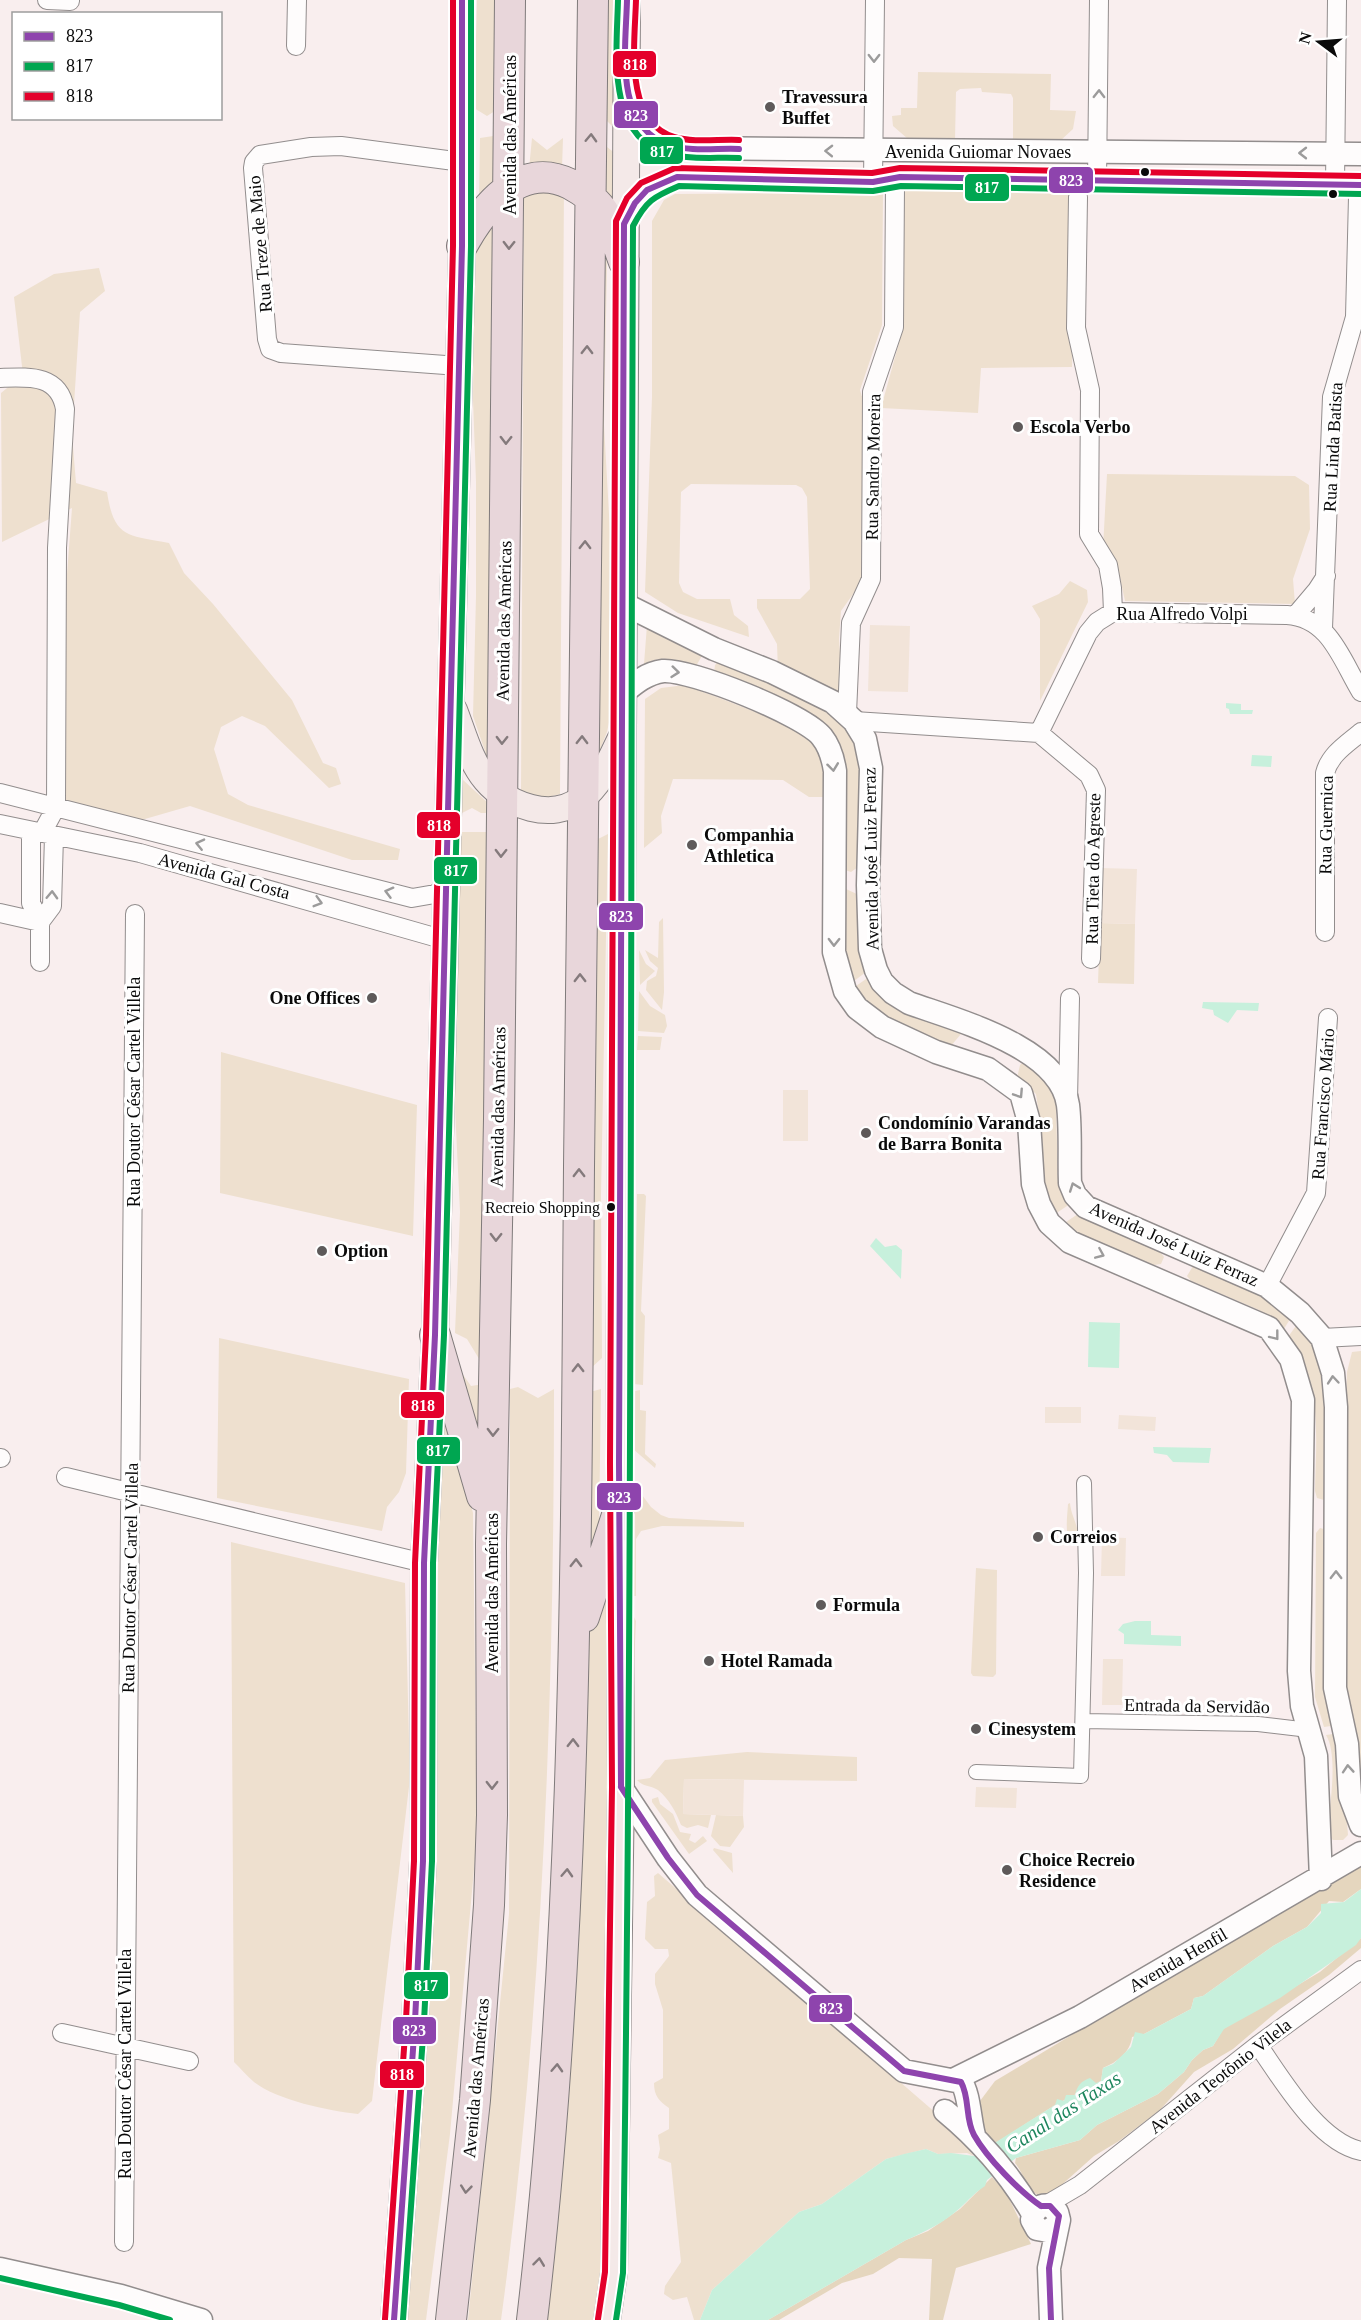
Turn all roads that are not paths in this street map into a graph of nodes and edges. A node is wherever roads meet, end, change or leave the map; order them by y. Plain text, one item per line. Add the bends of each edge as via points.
1 (47, 0) edge
2 (70, 0) edge
3 (297, 0) edge
4 (462, 0) edge
5 (510, 0) edge
6 (592, 0) edge
7 (627, 0) edge
8 (875, 0) edge
9 (1099, 0) edge
10 (1337, 0) edge
11 (296, 46) dead end
12 (626, 89) junction
13 (874, 152) junction
14 (1098, 153) junction
15 (1335, 153) junction
16 (1361, 154) edge
17 (462, 162) junction
18 (1097, 182) junction
19 (884, 183) junction
20 (1335, 185) junction
21 (510, 186) junction
22 (1359, 191) edge
23 (589, 197) junction
24 (1078, 198) dead end
25 (624, 224) junction
26 (462, 246) junction
27 (624, 262) junction
28 (459, 366) junction
29 (0, 378) edge
30 (1327, 574) junction
31 (624, 604) junction
32 (1113, 612) junction
33 (1295, 616) junction
34 (1323, 628) junction
35 (714, 649) junction
36 (706, 680) junction
37 (1361, 692) edge
38 (623, 693) junction
39 (450, 698) junction
40 (850, 717) junction
41 (624, 732) junction
42 (1361, 732) edge
43 (1038, 733) junction
44 (0, 793) edge
45 (501, 795) junction
46 (581, 799) junction
47 (56, 807) junction
48 (0, 824) edge
49 (145, 831) junction
50 (42, 833) junction
51 (140, 853) junction
52 (835, 884) junction
53 (868, 885) junction
54 (445, 888) junction
55 (0, 913) edge
56 (135, 915) dead end
57 (40, 922) junction
58 (1325, 932) dead end
59 (445, 940) junction
60 (1091, 959) dead end
61 (40, 962) dead end
62 (1070, 998) dead end
63 (1328, 1018) dead end
64 (986, 1032) junction
65 (988, 1069) junction
66 (1068, 1103) junction
67 (1185, 1251) junction
68 (1170, 1283) junction
69 (1267, 1286) junction
70 (435, 1335) junction
71 (1361, 1336) edge
72 (1322, 1338) junction
73 (66, 1477) dead end
74 (1084, 1483) dead end
75 (131, 1493) junction
76 (621, 1506) junction
77 (1337, 1513) junction
78 (1300, 1514) junction
79 (491, 1544) junction
80 (424, 1563) junction
81 (575, 1642) junction
82 (1083, 1721) junction
83 (1309, 1730) junction
84 (976, 1772) dead end
85 (621, 1787) junction
86 (1317, 1824) junction
87 (1361, 1825) edge
88 (1361, 1853) edge
89 (1321, 1879) junction
90 (1290, 1896) junction
91 (1361, 1970) edge
92 (62, 2033) dead end
93 (1258, 2044) junction
94 (124, 2049) junction
95 (189, 2061) dead end
96 (959, 2088) junction
97 (979, 2141) junction
98 (1361, 2151) edge
99 (1046, 2217) junction
100 (124, 2242) dead end
101 (0, 2269) edge
102 (201, 2320) edge
103 (394, 2320) edge
104 (451, 2320) edge
105 (532, 2320) edge
106 (607, 2320) edge
107 (1051, 2320) edge

1 - 2 street
3 - 11 street
4 - 17 main road
5 - 21 highway, Avenida das Américas
23 -> 6 highway
7 - 12 main road
8 -> 13 street, Rua Sandro Moreira
14 -> 9 street
10 - 15 street
13 -> 12 street, Avenida Guiomar Novaes via 668,145 645,130
12 - 25 main road
13 - 14 street, Avenida Guiomar Novaes
13 - 19 street, Rua Sandro Moreira
15 -> 14 street, Avenida Guiomar Novaes
14 - 18 street
15 - 16 street, Avenida Guiomar Novaes
15 - 20 street
17 - 26 main road
17 - 28 street, Rua Treze de Maio via 340,146 260,155 253,168 270,349
18 - 19 street, Avenida Guiomar Novaes via 900,177
18 - 20 street, Avenida Guiomar Novaes
19 - 25 street, Avenida Guiomar Novaes via 676,177 647,190
19 - 40 street, Rua Sandro Moreira via 894,327 872,392 871,579 850,623
20 - 22 street, Avenida Guiomar Novaes
21 - 23 highway via 522,180 548,177 561,179
21 - 26 highway via 474,224
21 -> 45 highway, Avenida das Américas
22 - 30 street, Rua Linda Batista via 1354,317 1332,397
23 - 27 highway via 603,212
46 -> 23 highway
24 - 32 street via 1076,328 1090,390 1089,534 1108,565
25 - 27 main road
26 - 28 main road
27 - 31 main road
28 - 39 main road
29 - 47 street via 38,379 52,384 63,397 65,409 57,548
30 - 33 street
30 - 34 street, Rua Linda Batista
31 - 35 street
31 - 38 main road
32 - 33 street, Rua Alfredo Volpi
32 - 43 street, Rua Alfredo Volpi via 1096,622 1088,633
33 - 34 street, Rua Alfredo Volpi
34 - 37 street
35 - 36 street via 704,668
35 - 40 street via 833,702
38 -> 36 street, Avenida José Luiz Ferraz via 641,678 662,671
36 -> 52 street, Avenida José Luiz Ferraz via 798,718 826,742 835,771
38 - 41 main road
39 - 45 main road via 472,758
39 - 54 main road
40 - 43 street
40 - 53 street, Avenida José Luiz Ferraz via 865,739 871,768
41 - 46 main road via 602,777
41 - 76 main road
42 - 58 street, Rua Guernica via 1334,755 1325,773
43 - 60 street, Rua Tieta do Agreste via 1089,775 1096,790
44 - 47 street, Avenida Gal Costa
45 - 46 main road via 535,810 571,805
45 -> 79 highway, Avenida das Américas
81 -> 46 highway
47 - 49 street, Avenida Gal Costa
47 - 50 street
48 - 50 street, Avenida Gal Costa
49 - 51 street
54 -> 49 street, Avenida Gal Costa via 412,898
50 - 51 street, Avenida Gal Costa
50 - 57 street via 31,903
51 -> 59 street, Avenida Gal Costa
52 - 53 street
52 -> 65 street, Avenida José Luiz Ferraz via 834,952 845,991 857,1008 882,1027 936,1052
53 - 64 street, Avenida José Luiz Ferraz via 870,949 882,981 909,1003
54 - 59 main road
55 - 57 street
56 - 75 street, Rua Doutor César Cartel Villela
57 - 61 street
59 - 70 main road
62 - 66 street
63 - 69 street, Rua Francisco Mário via 1316,1193
64 - 65 street via 1003,1055 998,1066
64 - 66 street, Avenida José Luiz Ferraz via 1034,1056 1057,1080
65 -> 68 street, Avenida José Luiz Ferraz via 1021,1093 1029,1122 1033,1184 1049,1223 1070,1242
67 -> 66 street, Avenida José Luiz Ferraz via 1086,1207 1075,1195 1070,1183
67 - 68 street
67 - 69 street, Avenida José Luiz Ferraz
68 -> 78 street, Avenida José Luiz Ferraz via 1269,1328 1291,1359 1303,1400
69 - 72 street, Avenida José Luiz Ferraz via 1300,1313
70 - 79 highway via 481,1490
70 - 80 main road
71 - 72 street
77 -> 72 street, Avenida José Luiz Ferraz via 1333,1372
73 - 75 street
74 - 82 street
75 - 80 street
75 - 94 street, Rua Doutor César Cartel Villela
76 - 81 highway
76 - 85 main road
77 - 78 street
87 -> 77 street, Avenida José Luiz Ferraz via 1350,1796 1347,1744 1335,1688
78 - 83 street, Avenida José Luiz Ferraz via 1299,1671
79 -> 104 highway, Avenida das Américas via 489,1905 475,2100
80 - 103 main road via 423,1861
105 -> 81 highway via 555,2099
82 - 83 street, Entrada da Servidão via 1266,1724
82 - 84 street via 1081,1776
83 - 86 street, Avenida José Luiz Ferraz via 1316,1756
85 - 96 street via 697,1895 904,2071
85 - 106 main road via 614,2273
86 - 89 street, Avenida José Luiz Ferraz
86 - 90 street via 1309,1861
88 - 89 street, Avenida Henfil
89 - 90 street, Avenida Henfil
90 - 96 street, Avenida Henfil via 992,2063 974,2088
91 - 93 street, Avenida Teotônio Vilela
92 - 94 street
93 - 98 street via 1323,2131
93 - 99 street, Avenida Teotônio Vilela via 1080,2185
94 - 95 street
94 - 100 street, Rua Doutor César Cartel Villela
96 - 97 street
96 - 97 street, Avenida Henfil via 958,2110 945,2111
97 - 99 street
99 - 107 street
101 - 102 street via 121,2296

